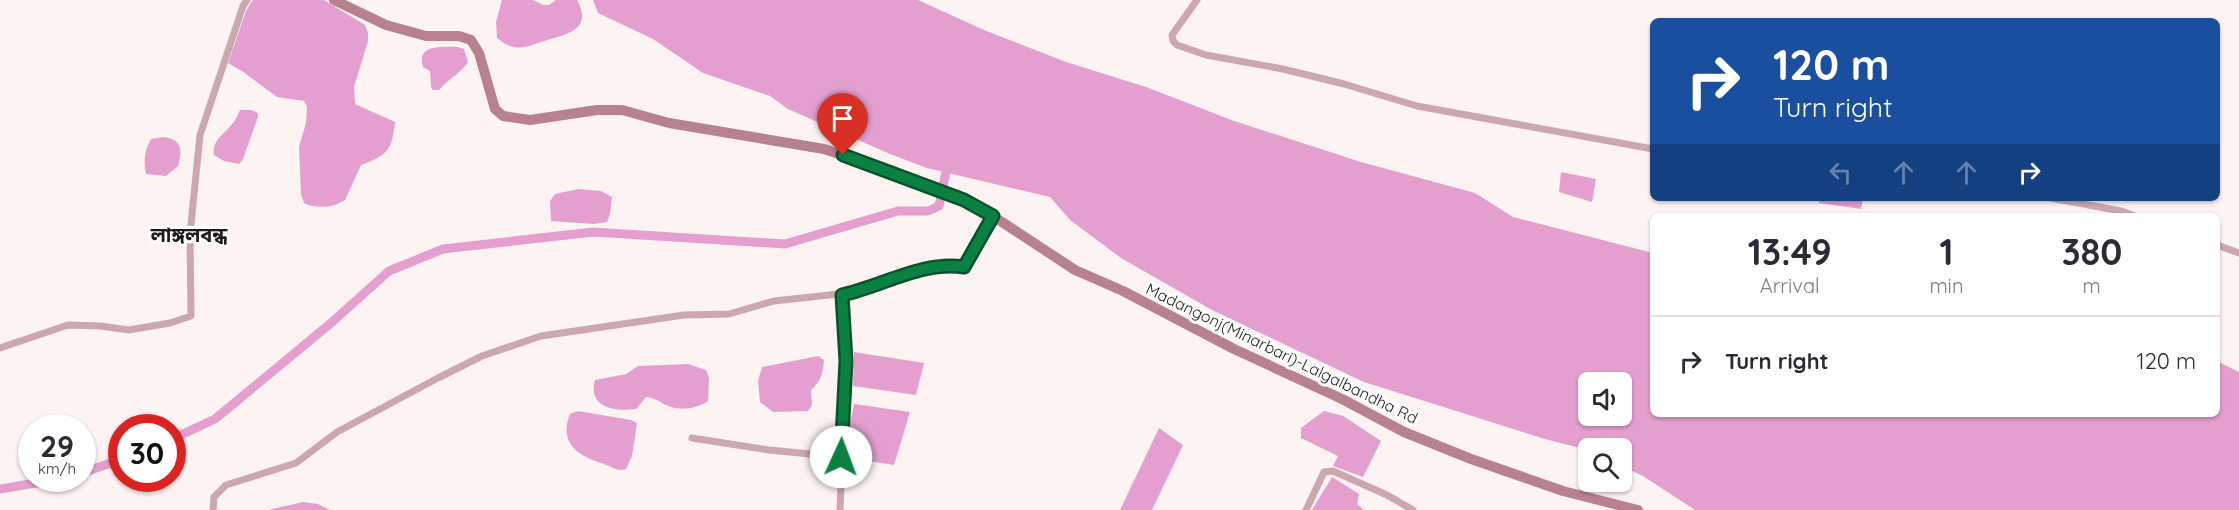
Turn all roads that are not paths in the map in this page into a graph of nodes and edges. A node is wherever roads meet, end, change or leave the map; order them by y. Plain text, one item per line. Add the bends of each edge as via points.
1 (247, 0) edge
2 (334, 0) edge
3 (1197, 0) edge
4 (1650, 148) edge
5 (2067, 201) edge
6 (2127, 213) edge
7 (993, 216) junction
8 (2220, 246) edge
9 (2239, 253) edge
10 (842, 295) junction
11 (0, 348) edge
12 (692, 438) dead end
13 (841, 457) junction
14 (213, 510) edge
15 (840, 510) edge
16 (1306, 510) edge
17 (1413, 510) edge
18 (1638, 510) edge

1 - 11 street via 200,135 190,234 191,316 129,330 68,325
2 - 7 main road, Madangonj(Minarbari)-Lalgalbandha Rd via 386,25 426,36 471,40 479,53 495,109 503,116 530,120 622,110 669,123 824,149 929,186
3 - 4 street via 1172,35 1177,45 1206,55 1283,69 1417,106
5 - 6 street
7 - 10 street via 964,267 928,268
7 - 18 main road, Madangonj(Minarbari)-Lalgalbandha Rd via 1075,270 1404,432 1563,491
8 - 9 street
10 - 13 street via 846,361
10 - 14 street via 774,301 729,314 684,315 541,336 482,356 337,432 296,463 226,485 214,497
12 - 13 street
13 - 15 street
16 - 17 street via 1324,472 1333,471

